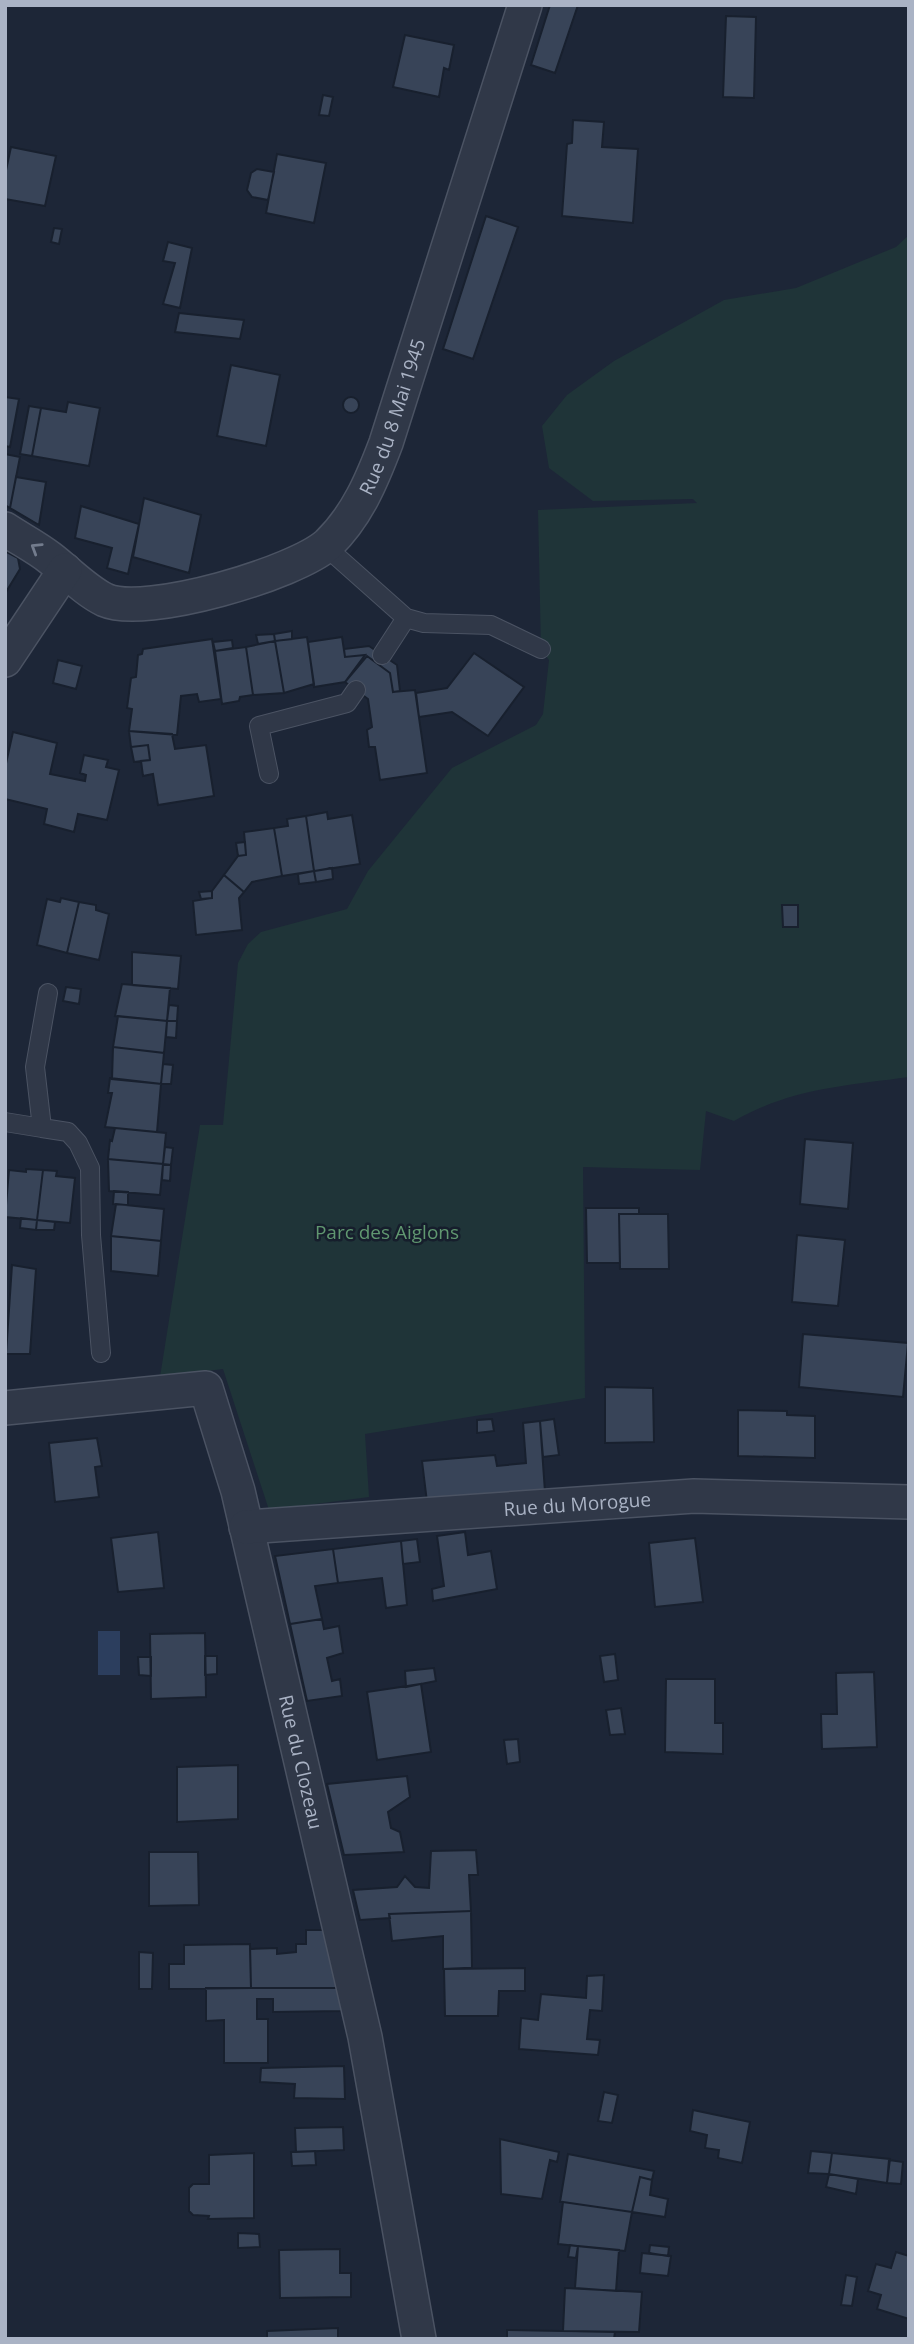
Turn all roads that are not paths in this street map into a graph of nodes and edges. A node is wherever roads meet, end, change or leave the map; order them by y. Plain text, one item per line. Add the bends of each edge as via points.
1 (525, 5) edge
2 (5, 529) edge
3 (325, 546) junction
4 (65, 569) junction
5 (406, 618) junction
6 (541, 649) dead end
7 (382, 655) dead end
8 (5, 660) edge
9 (356, 690) dead end
10 (269, 774) dead end
11 (48, 993) dead end
12 (5, 1122) edge
13 (42, 1128) junction
14 (102, 1353) dead end
15 (5, 1408) edge
16 (909, 1502) edge
17 (246, 1527) junction
18 (419, 2339) edge

1 - 3 street, Rue du 8 Mai 1945 via 370,485 345,527
4 -> 2 street, Rue du 8 Mai 1945
3 - 4 street, Rue du 8 Mai 1945 via 248,582 148,604 104,600
3 - 5 lane
4 - 8 street
5 - 6 lane via 424,623 491,625
5 - 7 lane
9 - 10 lane via 346,703 259,726
11 - 13 lane via 35,1067
12 - 13 lane
13 - 14 lane via 68,1132 90,1168
15 - 17 street, Rue du Clozeau via 206,1388
16 - 17 street, Rue du Morogue via 694,1496
17 - 18 street, Rue du Clozeau via 365,2038

